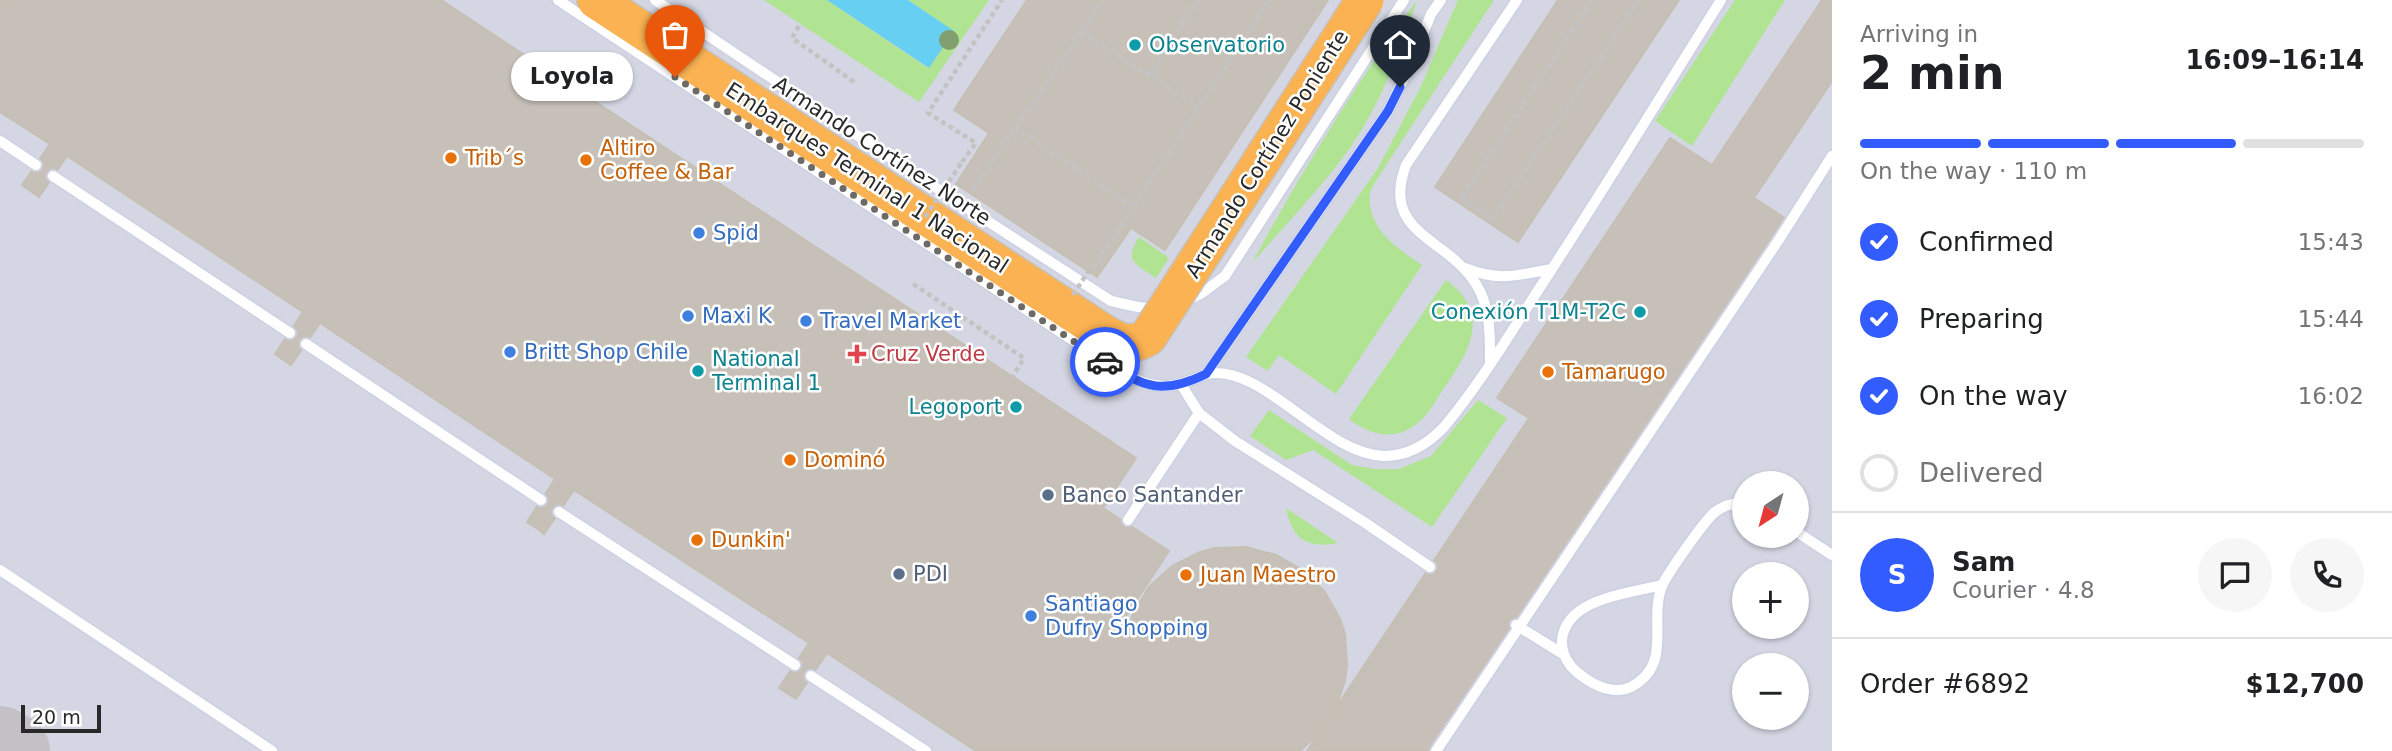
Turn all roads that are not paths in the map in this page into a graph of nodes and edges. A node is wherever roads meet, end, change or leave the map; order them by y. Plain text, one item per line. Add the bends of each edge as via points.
1 (558, 0) edge
2 (596, 0) edge
3 (654, 0) edge
4 (1364, 0) edge
5 (1404, 0) edge
6 (1441, 0) edge
7 (1517, 0) edge
8 (1721, 0) edge
9 (0, 141) edge
10 (1832, 156) edge
11 (36, 165) dead end
12 (53, 176) dead end
13 (1465, 268) junction
14 (1552, 269) junction
15 (1107, 316) junction
16 (290, 333) dead end
17 (306, 344) dead end
18 (1490, 363) junction
19 (1206, 374) junction
20 (1182, 386) junction
21 (1199, 413) junction
22 (541, 500) dead end
23 (1732, 504) edge
24 (559, 512) dead end
25 (1128, 520) dead end
26 (1810, 541) edge
27 (1832, 555) edge
28 (1430, 567) dead end
29 (0, 570) edge
30 (1662, 585) junction
31 (1517, 626) junction
32 (1563, 653) junction
33 (795, 665) dead end
34 (811, 676) dead end
35 (272, 751) edge
36 (926, 751) edge
37 (1436, 751) edge

1 - 20 lane via 1124,374 1144,385
2 - 15 highway, Embarques Terminal 1 Nacional via 925,217
3 - 15 lane, Armando Cortínez Norte via 915,174
4 - 15 highway, Armando Cortínez Poniente, bridge via 1148,337 1130,344 1114,339
5 - 15 lane, Armando Cortínez Poniente via 1224,276 1178,304 1159,309 1138,307
6 - 19 lane via 1388,111
7 - 13 lane via 1406,165 1399,183 1399,201 1416,229
8 - 14 lane
9 - 11 lane
10 - 31 lane
12 - 16 lane
13 - 14 lane via 1502,277
13 - 18 lane via 1486,308
14 - 18 lane
17 - 22 lane
18 - 19 lane via 1443,428 1423,446 1403,455 1383,456 1362,452 1332,436 1243,377 1219,371
19 - 20 lane
20 - 21 lane
21 - 25 lane
21 - 28 lane
23 - 30 lane via 1714,513
24 - 33 lane
26 - 27 lane
29 - 35 lane
30 - 32 lane via 1593,602 1577,611 1562,638
30 - 32 lane via 1657,611 1659,646 1644,679 1627,689 1593,685 1576,672
31 - 32 lane
31 - 37 lane
34 - 36 lane

